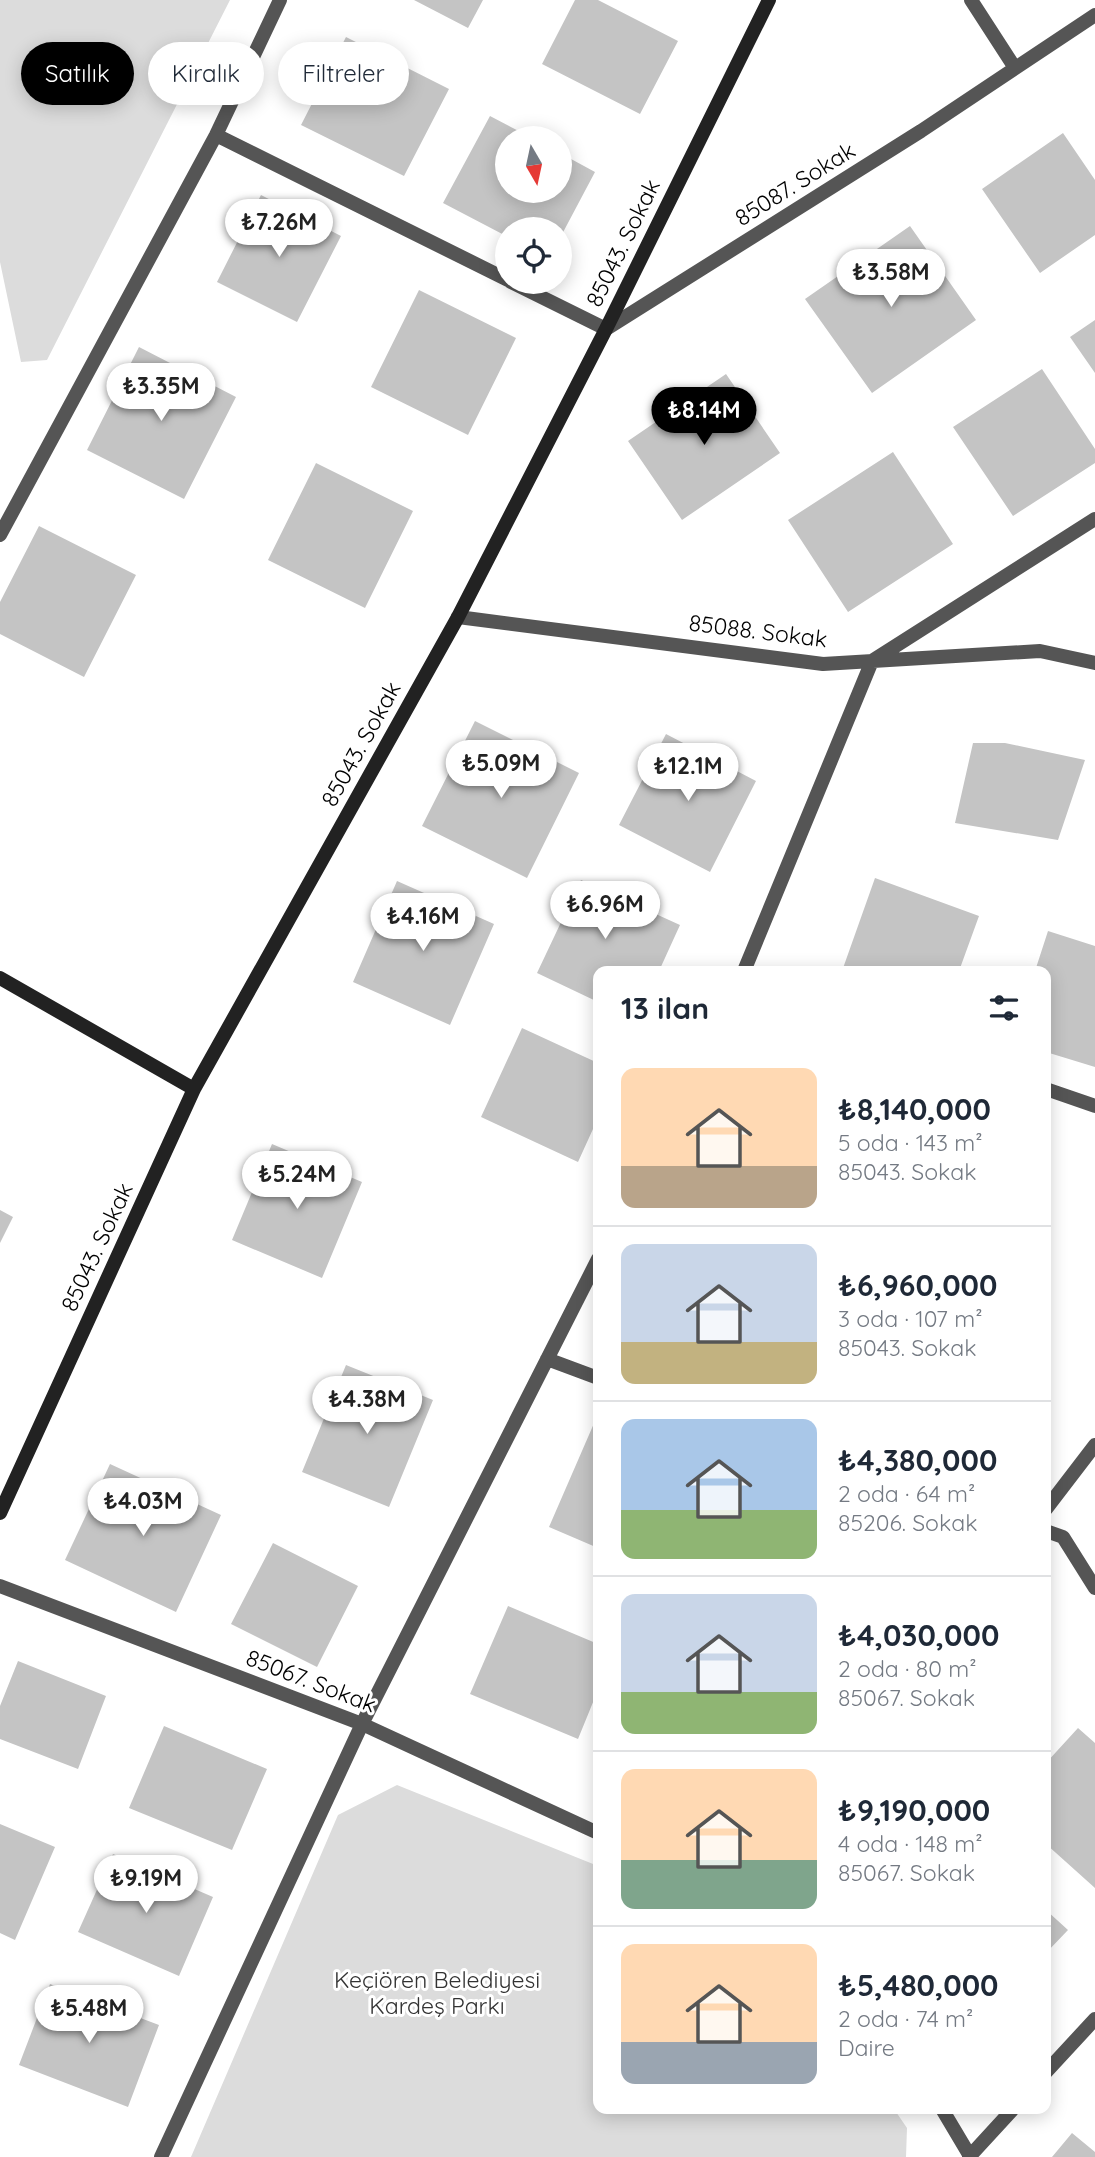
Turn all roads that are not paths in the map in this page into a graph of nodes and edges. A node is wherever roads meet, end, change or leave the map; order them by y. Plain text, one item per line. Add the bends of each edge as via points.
1 (280, 0) edge
2 (769, 0) edge
3 (971, 0) edge
4 (1095, 15) edge
5 (1015, 68) junction
6 (216, 135) junction
7 (495, 274) edge
8 (535, 294) edge
9 (606, 329) junction
10 (1095, 519) edge
11 (0, 535) edge
12 (458, 617) junction
13 (872, 661) junction
14 (1095, 663) edge
15 (746, 966) edge
16 (0, 978) edge
17 (194, 1089) junction
18 (1051, 1090) edge
19 (1095, 1106) edge
20 (593, 1269) edge
21 (547, 1359) junction
22 (593, 1376) edge
23 (1095, 1445) edge
24 (1051, 1502) edge
25 (0, 1513) edge
26 (1051, 1533) edge
27 (0, 1586) edge
28 (1095, 1588) edge
29 (362, 1724) junction
30 (593, 1831) edge
31 (1095, 2019) edge
32 (1051, 2067) edge
33 (945, 2114) edge
34 (1008, 2114) edge
35 (969, 2156) edge
36 (161, 2157) edge

1 - 6 street
2 - 9 street, 85043. Sokak
3 - 5 street
4 - 5 street, 85087. Sokak
5 - 9 street, 85087. Sokak
6 - 7 street
6 - 11 street
8 - 9 street
9 - 12 street, 85043. Sokak
10 - 13 street
12 - 13 street, 85088. Sokak via 822,664
12 - 17 street, 85043. Sokak
13 - 14 street, 85088. Sokak via 1040,651
13 - 15 street
16 - 17 street
17 - 25 street, 85043. Sokak
18 - 19 street
20 - 21 street
21 - 22 street
21 - 29 street
23 - 24 street
26 - 28 street via 1063,1537
27 - 29 street, 85067. Sokak
29 - 30 street, 85067. Sokak
29 - 36 street
31 - 32 street
33 - 35 street
34 - 35 street

